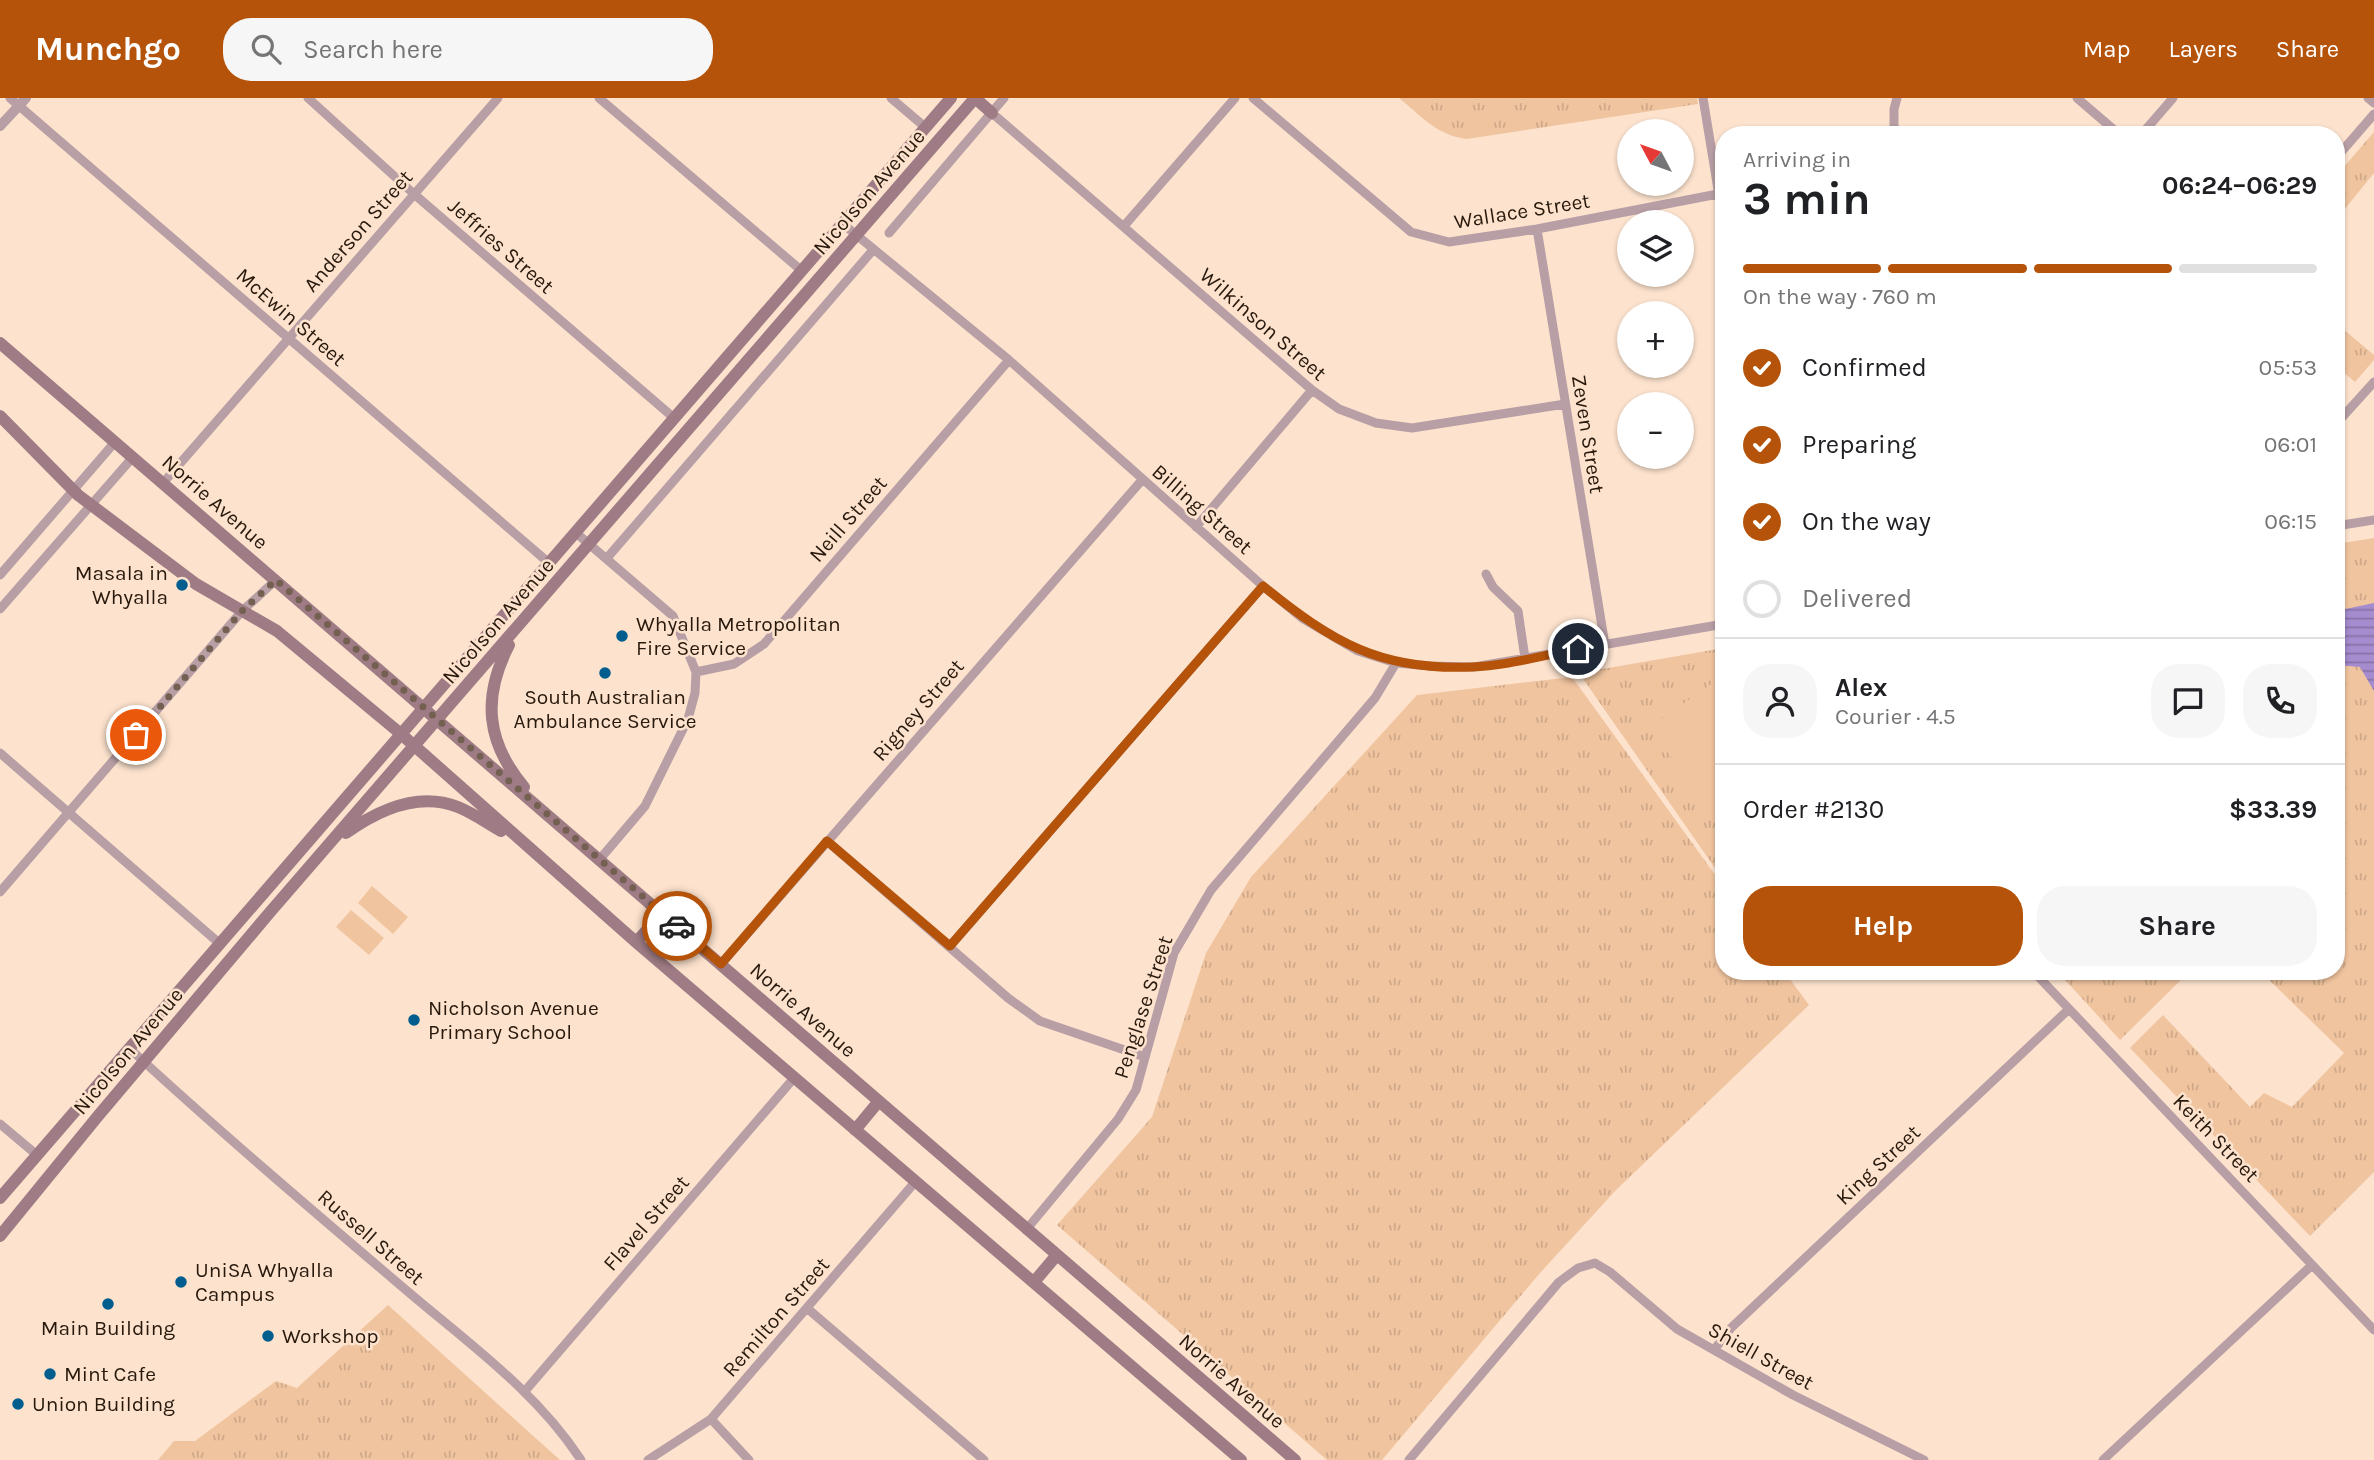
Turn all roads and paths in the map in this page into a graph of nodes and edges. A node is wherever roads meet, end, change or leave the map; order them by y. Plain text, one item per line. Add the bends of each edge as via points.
1 (308, 98) edge
2 (498, 98) edge
3 (599, 98) edge
4 (891, 98) edge
5 (951, 98) edge
6 (975, 98) edge
7 (1004, 98) edge
8 (1236, 98) edge
9 (1253, 98) edge
10 (1703, 98) edge
11 (1897, 98) edge
12 (2077, 98) edge
13 (2174, 98) edge
14 (2368, 98) edge
15 (19, 100) edge
16 (2374, 103) edge
17 (992, 113) junction
18 (2374, 114) edge
19 (0, 125) edge
20 (1894, 126) edge
21 (2110, 126) edge
22 (2149, 126) edge
23 (925, 127) junction
24 (2345, 148) edge
25 (1715, 175) edge
26 (414, 194) junction
27 (1715, 195) edge
28 (842, 224) junction
29 (1124, 226) junction
30 (1537, 229) junction
31 (890, 233) dead end
32 (857, 236) junction
33 (873, 250) junction
34 (802, 271) junction
35 (289, 338) junction
36 (0, 343) edge
37 (1009, 360) junction
38 (2374, 382) edge
39 (1312, 390) junction
40 (1565, 404) junction
41 (2345, 414) edge
42 (0, 416) edge
43 (674, 418) junction
44 (115, 442) junction
45 (133, 457) junction
46 (1142, 480) junction
47 (163, 483) junction
48 (73, 491) junction
49 (91, 505) junction
50 (2374, 520) edge
51 (2345, 525) edge
52 (1196, 527) junction
53 (575, 532) junction
54 (591, 544) junction
55 (607, 558) junction
56 (549, 563) junction
57 (1486, 574) dead end
58 (0, 575) edge
59 (276, 580) junction
60 (1263, 586) junction
61 (0, 609) edge
62 (242, 611) junction
63 (519, 626) junction
64 (1715, 626) edge
65 (1605, 645) junction
66 (1525, 659) junction
67 (1396, 663) junction
68 (696, 672) junction
69 (423, 708) junction
70 (437, 720) junction
71 (401, 734) junction
72 (414, 747) junction
73 (0, 753) edge
74 (70, 812) junction
75 (547, 814) junction
76 (827, 841) junction
77 (331, 844) junction
78 (526, 846) junction
79 (600, 859) junction
80 (0, 892) edge
81 (662, 914) junction
82 (636, 942) junction
83 (219, 943) junction
84 (950, 946) junction
85 (721, 964) junction
86 (2041, 980) edge
87 (2068, 1009) junction
88 (129, 1048) junction
89 (1145, 1057) junction
90 (143, 1062) junction
91 (794, 1078) junction
92 (879, 1101) junction
93 (0, 1124) edge
94 (855, 1130) junction
95 (37, 1155) junction
96 (915, 1181) junction
97 (0, 1198) edge
98 (1026, 1230) junction
99 (0, 1236) edge
100 (1056, 1256) junction
101 (2312, 1265) junction
102 (1034, 1282) junction
103 (808, 1309) junction
104 (2374, 1330) edge
105 (1714, 1350) junction
106 (525, 1391) junction
107 (711, 1419) junction
108 (581, 1460) edge
109 (648, 1460) edge
110 (749, 1460) edge
111 (984, 1460) edge
112 (1241, 1460) edge
113 (1295, 1460) edge
114 (1409, 1460) edge
115 (1924, 1460) edge
116 (2103, 1460) edge

1 - 26 street, Jeffries Street
2 - 26 street, Anderson Street
3 - 34 street
4 - 23 street
5 - 23 main road, Nicolson Avenue
6 - 17 main road
6 - 32 main road, Nicolson Avenue
7 - 17 street, Nicolson Avenue
8 - 29 street
9 - 30 street, Wallace Street via 1411,232 1449,242
10 - 25 street
11 - 20 street
12 - 21 street
13 - 22 street
14 - 16 street
15 - 19 street
15 - 35 street, McEwin Street
17 - 29 street, Wilkinson Street
17 - 31 street, Nicolson Avenue
18 - 24 street
23 - 28 main road, Nicolson Avenue
26 - 35 street, Anderson Street
26 - 43 street, Jeffries Street
27 - 30 street, Wallace Street
28 - 32 street, Billing Street
28 - 34 main road, Nicolson Avenue
29 - 39 street, Wilkinson Street
30 - 40 street, Zeven Street
32 - 33 street, Billing Street
32 - 54 main road, Nicolson Avenue
33 - 37 street, Billing Street
33 - 55 street, Nicolson Avenue
34 - 43 main road, Nicolson Avenue
35 - 47 street, Anderson Street
35 - 56 street, McEwin Street
36 - 44 main road, Norrie Avenue
37 - 46 street, Billing Street
37 - 68 street, Neill Street via 764,644 734,664
38 - 41 street
39 - 40 street, Wilkinson Street via 1339,409 1376,423 1412,428
39 - 52 street
40 - 65 street, Zeven Street
42 - 48 main road
43 - 53 main road, Nicolson Avenue
44 - 45 main road, Norrie Avenue
44 - 48 street
45 - 47 main road, Norrie Avenue
45 - 49 street
46 - 52 street, Billing Street
46 - 76 street, Rigney Street
47 - 59 main road, Norrie Avenue
48 - 49 main road
48 - 58 street
49 - 61 street
49 - 62 main road via 197,584
50 - 51 street
52 - 60 street, Billing Street
53 - 54 street
53 - 56 main road, Nicolson Avenue
54 - 55 street
54 - 63 main road, Nicolson Avenue
55 - 68 street via 673,616
56 - 69 main road, Nicolson Avenue
57 - 66 street via 1518,611
59 - 62 street
59 - 69 main road, Norrie Avenue
60 - 67 street, Billing Street via 1337,640
60 - 84 street
62 - 71 main road via 277,632
62 - 74 street
63 - 70 main road, Nicolson Avenue
63 - 75 main road via 502,659 490,712 498,749
64 - 65 street, Billing Street
65 - 66 street, Billing Street
66 - 67 street, Billing Street via 1474,667
67 - 89 street, Penglase Street via 1375,698 1211,890 1190,922 1174,953
68 - 79 street via 688,719 645,806
69 - 70 main road, Norrie Avenue
69 - 71 main road, Nicolson Avenue
70 - 72 main road, Nicolson Avenue
70 - 75 main road, Norrie Avenue
71 - 72 main road
71 - 83 main road, Nicolson Avenue
72 - 77 main road, Nicolson Avenue
72 - 78 main road
73 - 74 street
74 - 80 street
74 - 83 street
75 - 79 main road, Norrie Avenue
76 - 84 street
76 - 85 street, Rigney Street
77 - 78 main road via 395,805 427,801 457,807
77 - 90 main road, Nicolson Avenue
78 - 82 main road
79 - 81 main road, Norrie Avenue
81 - 82 main road
81 - 85 main road, Norrie Avenue
82 - 91 main road
83 - 88 main road, Nicolson Avenue
84 - 89 street via 1040,1021
85 - 92 main road, Norrie Avenue
86 - 87 street, Keith Street
87 - 101 street, Keith Street
87 - 105 street, King Street via 1731,1328
88 - 90 street, Russell Street
88 - 95 main road, Nicolson Avenue
89 - 98 street, Penglase Street via 1136,1090 1118,1119
90 - 99 main road, Nicolson Avenue
90 - 106 street, Russell Street
91 - 94 main road
91 - 106 street, Flavel Street
92 - 94 main road
92 - 98 main road, Norrie Avenue
93 - 95 street
94 - 96 main road
95 - 97 main road, Nicolson Avenue
96 - 102 main road
96 - 103 street, Remilton Street
98 - 100 main road, Norrie Avenue
100 - 102 main road
100 - 113 main road, Norrie Avenue
101 - 104 street, Keith Street
101 - 116 street
102 - 112 main road
103 - 107 street, Remilton Street
103 - 111 street
105 - 114 street, Shiell Street via 1677,1329 1610,1272 1595,1264 1577,1268 1559,1282
105 - 115 street, Shiell Street
106 - 108 street, Russell Street
107 - 109 street, Remilton Street
107 - 110 street

